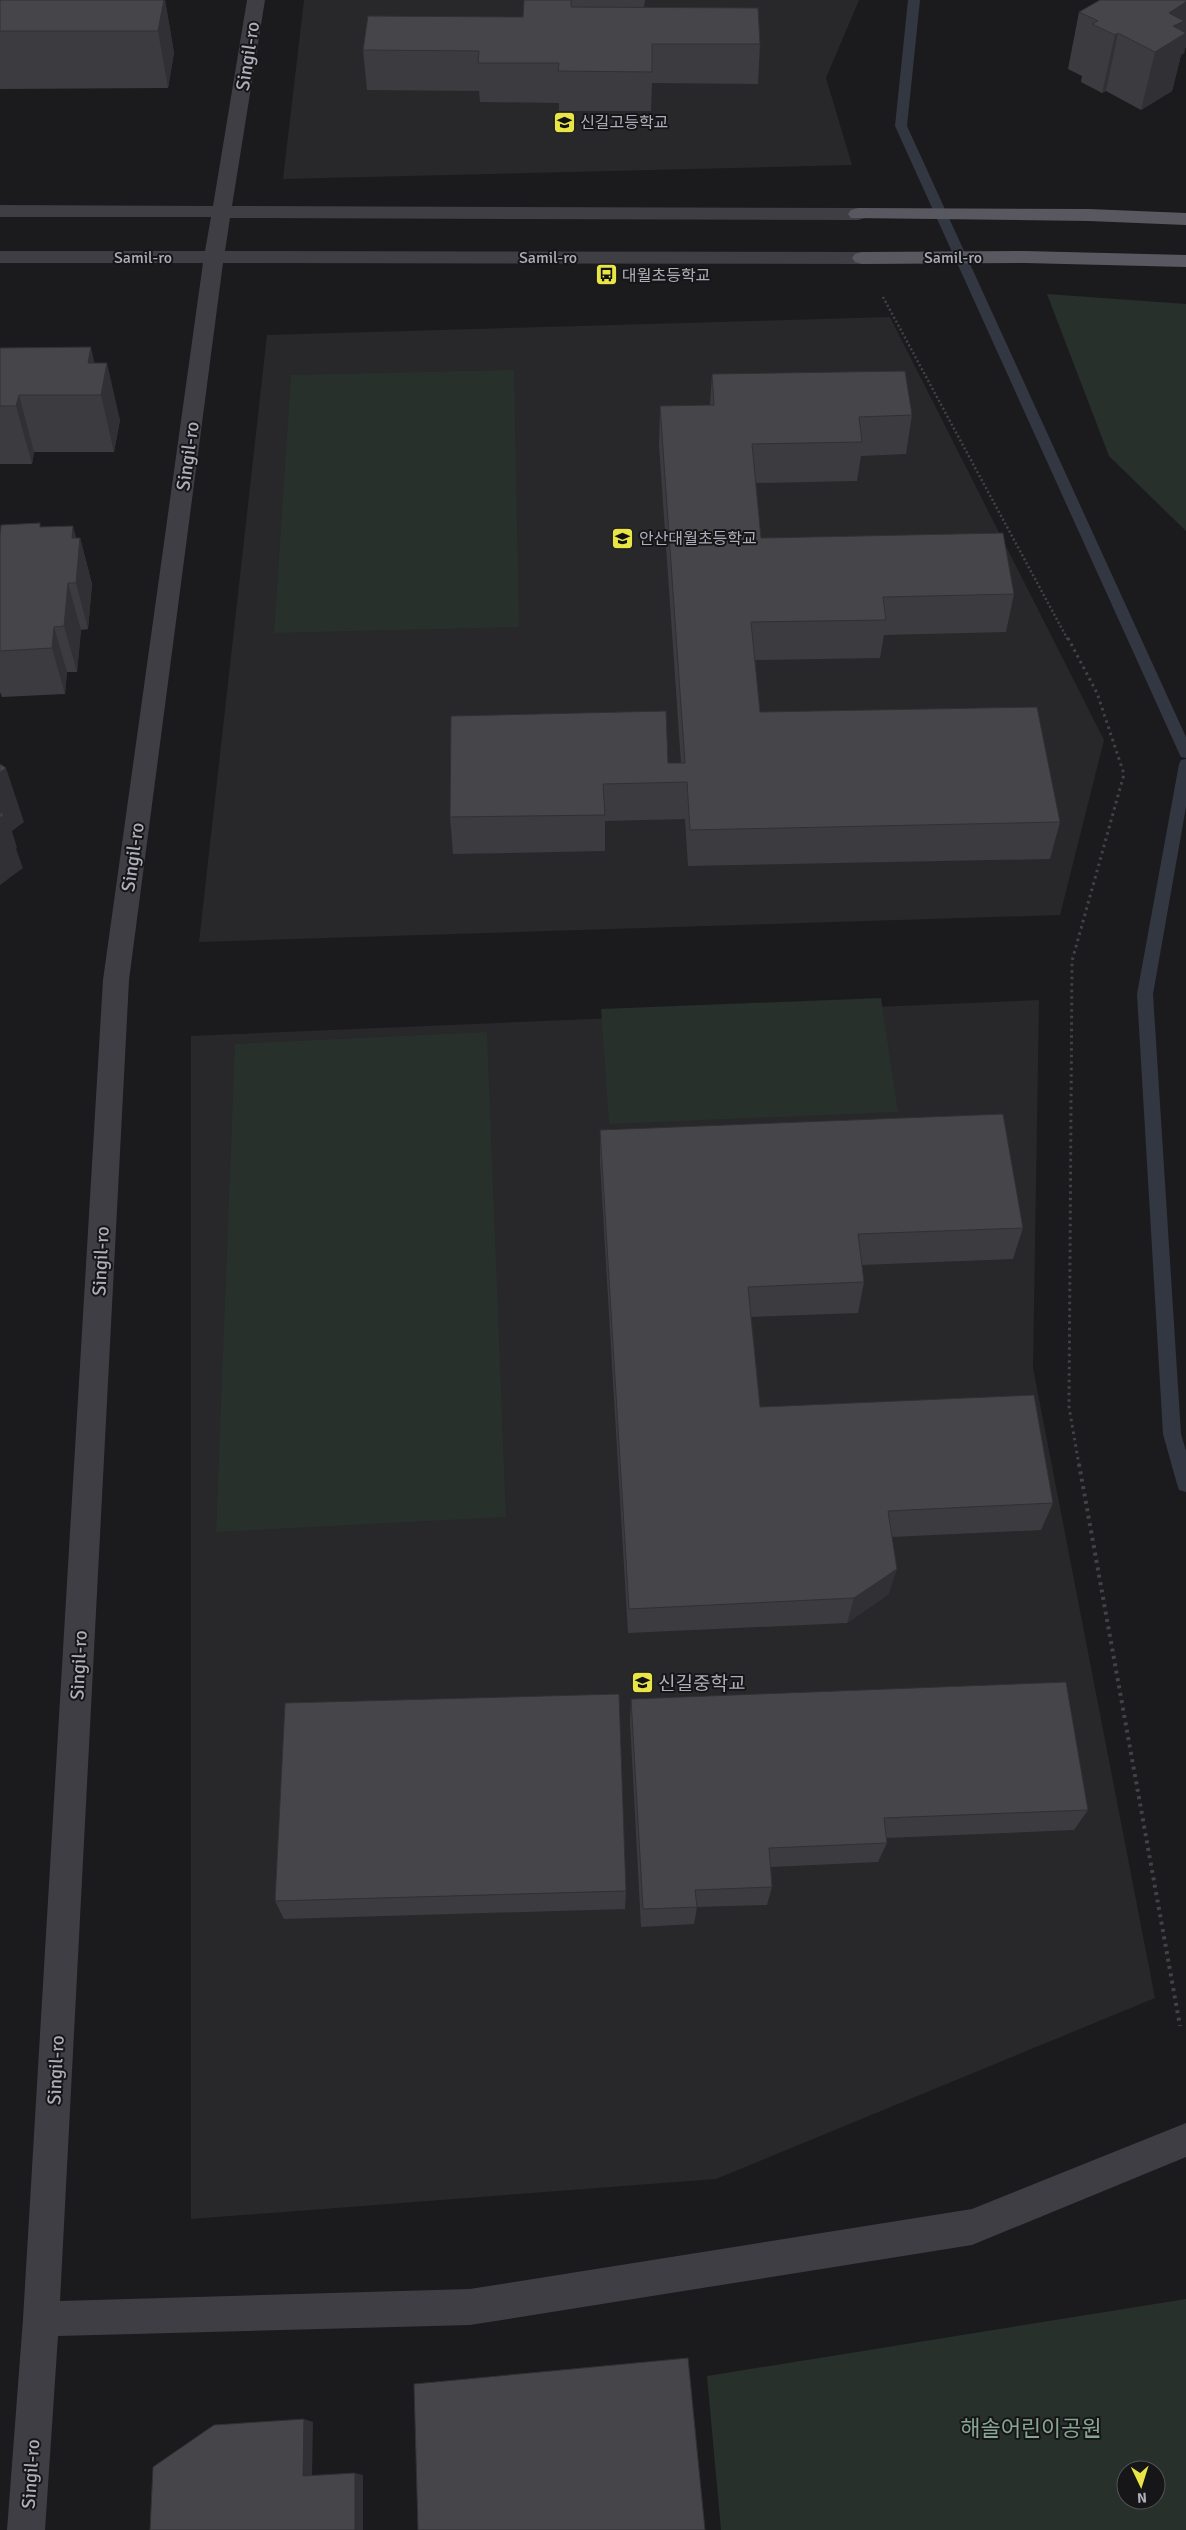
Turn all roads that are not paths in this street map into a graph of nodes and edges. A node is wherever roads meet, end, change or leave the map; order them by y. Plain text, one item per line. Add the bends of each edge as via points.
1 (256, 0) edge
2 (0, 211) edge
3 (221, 212) junction
4 (858, 214) joint
5 (1186, 219) edge
6 (0, 257) edge
7 (214, 257) junction
8 (862, 258) joint
9 (1186, 261) edge
10 (1186, 2140) edge
11 (41, 2319) junction
12 (26, 2530) edge

1 - 3 street, Singil-ro
2 - 3 street
3 - 4 street
3 - 7 street, Singil-ro
4 - 5 main road
6 - 7 street, Samil-ro
7 - 8 street, Samil-ro
7 - 11 street, Singil-ro via 116,980
8 - 9 main road, Samil-ro via 1026,256
10 - 11 street via 972,2227 480,2305
11 - 12 street, Singil-ro

